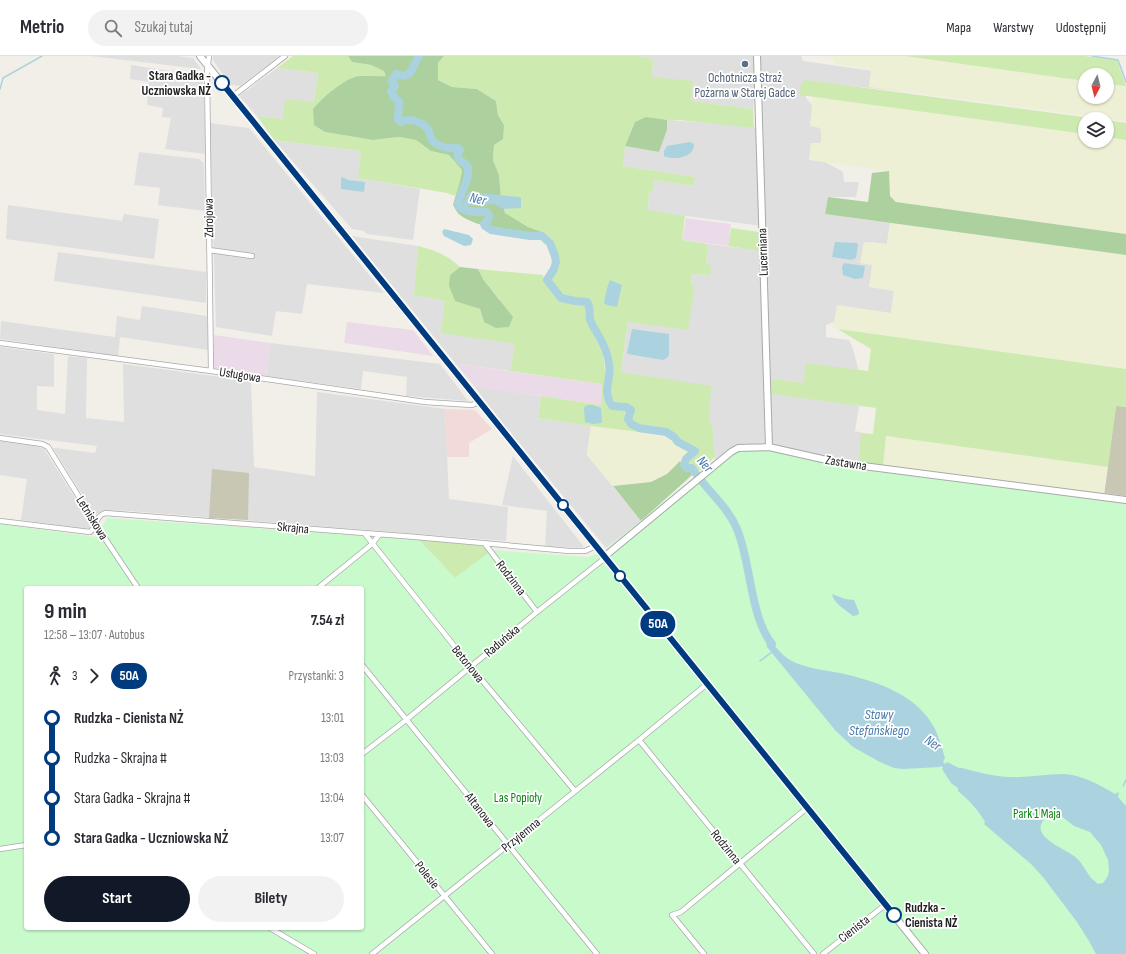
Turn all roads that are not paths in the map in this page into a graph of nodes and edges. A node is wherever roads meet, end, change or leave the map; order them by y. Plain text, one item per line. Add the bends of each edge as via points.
1 (200, 56) edge
2 (209, 56) edge
3 (285, 56) edge
4 (757, 56) edge
5 (208, 65) junction
6 (233, 96) junction
7 (209, 250) junction
8 (252, 256) dead end
9 (0, 343) edge
10 (211, 371) junction
11 (480, 402) junction
12 (0, 438) edge
13 (769, 447) junction
14 (1126, 500) edge
15 (0, 521) edge
16 (96, 523) junction
17 (365, 534) junction
18 (379, 535) junction
19 (372, 544) junction
20 (485, 544) junction
21 (596, 546) junction
22 (605, 557) junction
23 (137, 586) edge
24 (320, 586) edge
25 (537, 612) junction
26 (471, 667) junction
27 (364, 668) edge
28 (707, 684) junction
29 (406, 720) junction
30 (639, 740) junction
31 (364, 752) edge
32 (575, 791) junction
33 (364, 797) edge
34 (807, 808) junction
35 (24, 845) edge
36 (508, 845) junction
37 (0, 849) edge
38 (740, 864) junction
39 (444, 896) junction
40 (885, 905) junction
41 (273, 930) edge
42 (314, 954) edge
43 (372, 954) edge
44 (492, 954) edge
45 (597, 954) edge
46 (704, 954) edge
47 (814, 954) edge
48 (823, 954) edge
49 (925, 954) edge

1 - 5 street
2 - 5 street, Zdrojowa
3 - 6 street
4 - 13 street, Lucerniana
5 - 6 street
5 - 7 street, Zdrojowa
6 - 11 street
7 - 8 street
7 - 10 street, Zdrojowa
9 - 10 street, Usługowa
10 - 11 street, Usługowa via 425,402 472,406
11 - 21 street
12 - 16 street, Letniskowa via 48,447
13 - 14 street, Zastawna via 840,463
13 - 22 street, Zastawna via 745,447 735,450
15 - 16 street, Skrajna via 84,532 90,532
16 - 17 street, Skrajna via 97,518 105,513
16 - 23 street, Letniskowa
17 - 18 street, Skrajna
17 - 19 street, Betonowa
18 - 19 street
18 - 20 street, Skrajna
19 - 24 street
19 - 26 street, Betonowa
20 - 21 street, Skrajna via 574,552
20 - 25 street, Rodzinna
21 - 22 street
22 - 25 street, Raduńska
22 - 28 street
25 - 26 street, Raduńska
26 - 29 street, Raduńska
26 - 32 street, Betonowa
27 - 29 street, Altanowa
28 - 30 street, Przyjemna
28 - 34 street
29 - 31 street, Raduńska
29 - 36 street, Altanowa
30 - 32 street, Przyjemna
30 - 38 street, Rodzinna
32 - 36 street, Przyjemna
33 - 39 street, Polesie
34 - 38 street
34 - 40 street
35 - 37 street
36 - 39 street, Przyjemna
36 - 45 street, Altanowa
38 - 46 street via 681,912 672,915
38 - 47 street, Rodzinna
39 - 43 street, Przyjemna
39 - 44 street, Polesie
40 - 48 street, Cienista
40 - 49 street
41 - 42 street

